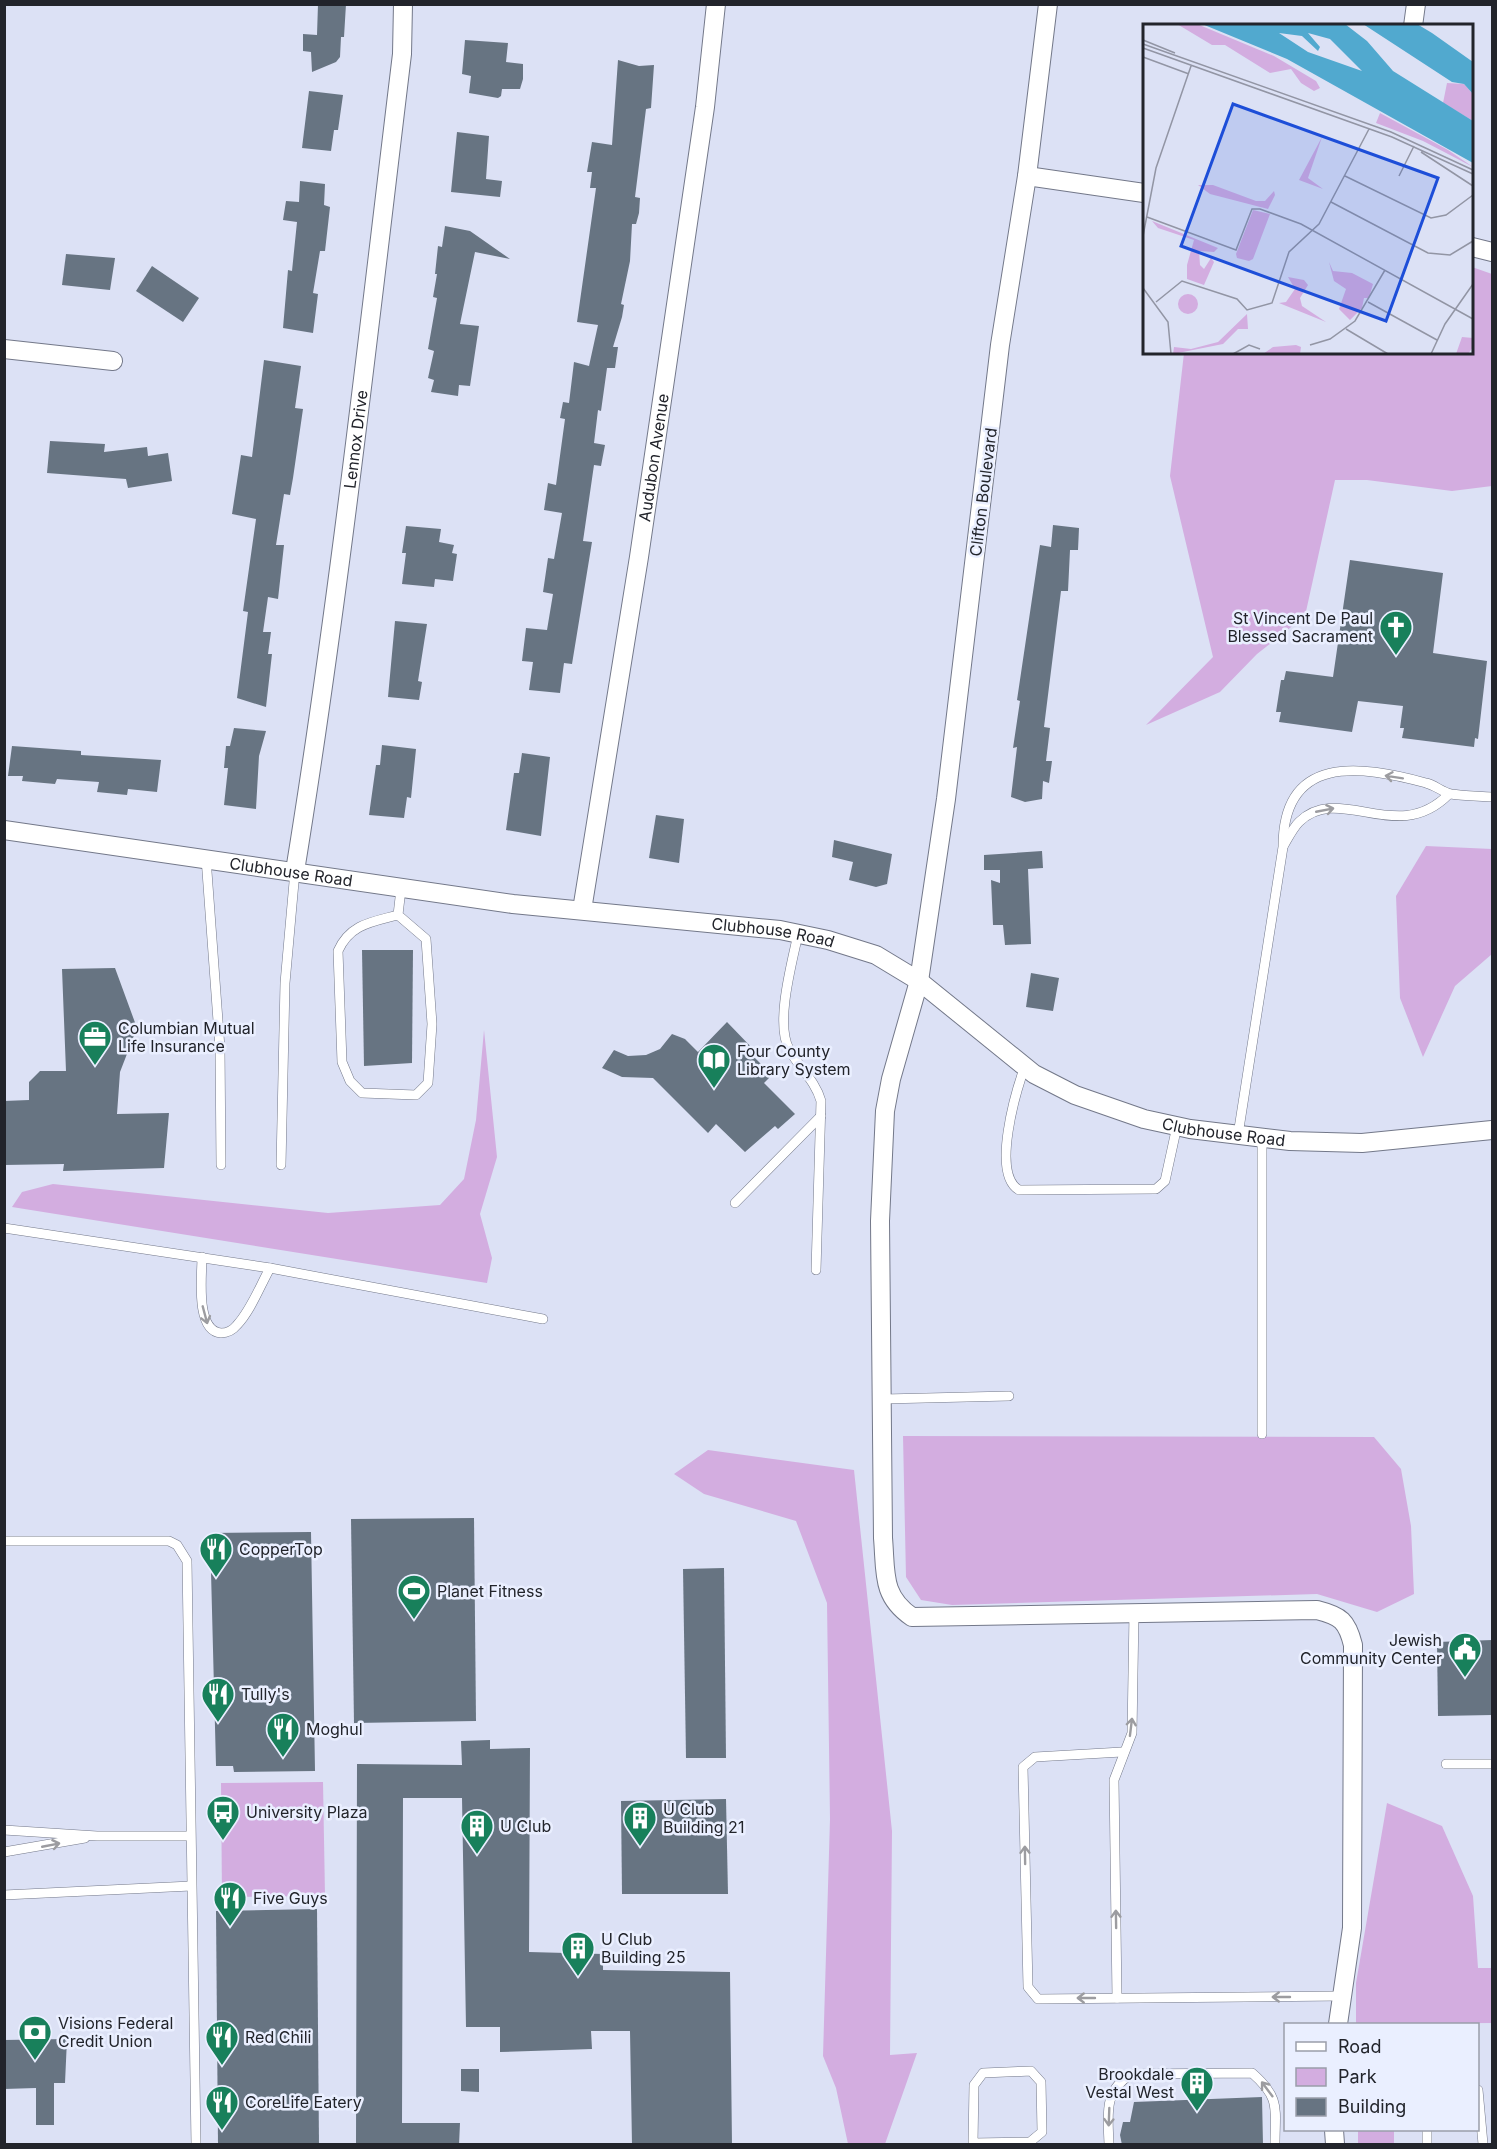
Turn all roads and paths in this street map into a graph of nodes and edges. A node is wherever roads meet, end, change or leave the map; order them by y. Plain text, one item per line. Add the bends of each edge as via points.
1 (403, 4) edge
2 (716, 4) edge
3 (1048, 4) edge
4 (1416, 4) edge
5 (1413, 24) edge
6 (1027, 176) junction
7 (1143, 193) edge
8 (1473, 247) edge
9 (1492, 252) edge
10 (4, 349) edge
11 (113, 361) dead end
12 (1449, 794) junction
13 (1492, 797) edge
14 (4, 830) edge
15 (1283, 846) junction
16 (206, 858) junction
17 (295, 871) junction
18 (401, 889) junction
19 (582, 910) junction
20 (398, 915) junction
21 (798, 934) junction
22 (919, 981) junction
23 (1025, 1066) junction
24 (821, 1116) junction
25 (1177, 1126) junction
26 (1492, 1130) edge
27 (1238, 1135) junction
28 (1262, 1138) junction
29 (221, 1165) dead end
30 (281, 1165) dead end
31 (735, 1203) dead end
32 (4, 1228) edge
33 (202, 1257) junction
34 (270, 1268) junction
35 (816, 1270) dead end
36 (543, 1320) dead end
37 (1009, 1396) dead end
38 (884, 1399) junction
39 (1262, 1434) dead end
40 (4, 1540) edge
41 (1134, 1613) junction
42 (1122, 1752) junction
43 (1446, 1764) dead end
44 (1492, 1764) edge
45 (4, 1830) edge
46 (97, 1836) junction
47 (190, 1836) junction
48 (4, 1852) edge
49 (191, 1886) junction
50 (4, 1895) edge
51 (1340, 1996) junction
52 (1118, 1998) junction
53 (1338, 2023) edge
54 (1479, 2102) edge
55 (973, 2144) edge
56 (196, 2145) edge
57 (1109, 2145) edge
58 (1275, 2145) edge
59 (1483, 2145) edge

1 - 17 street, Lennox Drive via 402,54 362,391 328,657
2 - 19 street, Audubon Avenue via 705,107 639,557
3 - 6 street, Clifton Boulevard
4 - 5 street
6 - 7 street
6 - 22 street, Clifton Boulevard via 1005,309 946,799
8 - 9 street
10 - 11 street
12 - 13 lane
15 -> 12 lane via 1299,822 1325,809 1346,808 1397,818 1423,813
12 -> 15 lane via 1416,780 1360,771 1326,773 1299,790 1289,804 1283,822
14 - 16 street, Clubhouse Road
15 - 27 lane
16 - 17 street, Clubhouse Road
16 - 29 lane via 220,1048
17 - 18 street, Clubhouse Road
17 - 30 lane via 285,983
18 - 19 street, Clubhouse Road
18 - 20 lane
19 - 21 street, Clubhouse Road
20 - 20 lane via 426,939 432,1024 428,1083 416,1095 362,1093 350,1081 342,1062 338,951 345,935
21 - 22 street, Clubhouse Road via 876,956
21 - 24 lane via 787,989 784,1036 789,1050 818,1087
22 - 23 street, Clubhouse Road
22 - 38 street, Clifton Boulevard via 885,1111 880,1221
23 - 25 street, Clubhouse Road via 1075,1095
23 - 25 lane via 1008,1126 1008,1176 1019,1190 1156,1189 1165,1181
24 - 31 lane
24 - 35 lane
25 - 27 street, Clubhouse Road
26 - 28 street, Clubhouse Road via 1362,1143
27 - 28 street, Clubhouse Road
28 - 39 lane
32 - 33 lane
33 - 34 lane
33 -> 34 lane via 203,1312 209,1326 219,1332 230,1331 241,1320
34 - 36 lane
37 - 38 lane
38 - 41 street, Clifton Boulevard via 883,1539 887,1591 898,1608 912,1617
40 - 47 lane via 158,1540 177,1545 183,1553 187,1562
42 -> 41 lane via 1132,1733
41 - 51 street, Clifton Boulevard via 1317,1610 1334,1614 1348,1625 1353,1645 1352,1928
52 -> 42 lane via 1114,1780
52 -> 42 lane via 1038,1999 1028,1987 1023,1767 1035,1757
43 - 44 lane
45 - 46 lane
46 - 47 lane
48 -> 46 lane
47 - 49 lane
49 - 50 lane
49 - 56 lane
51 -> 52 lane
51 - 53 street
54 - 59 lane
55 - 55 lane via 974,2085 983,2073 1030,2071 1041,2082 1042,2132 1030,2142
58 -> 57 lane via 1275,2100 1252,2073 1132,2074 1119,2081 1111,2094

